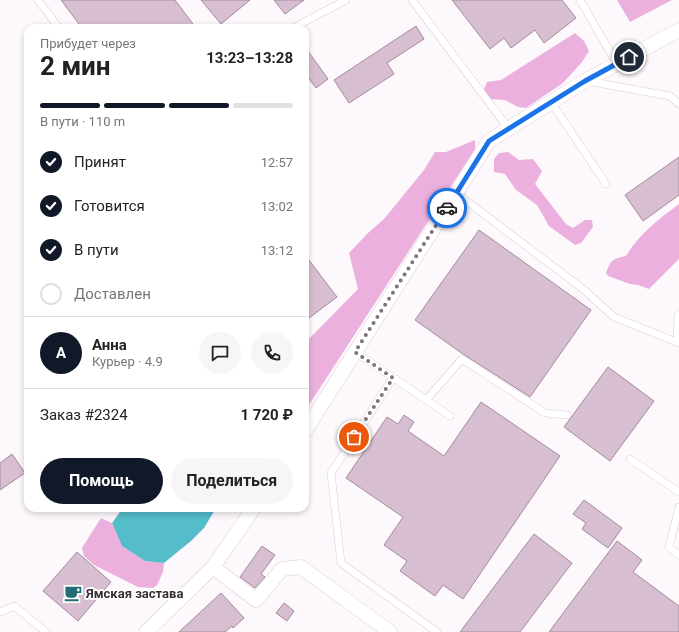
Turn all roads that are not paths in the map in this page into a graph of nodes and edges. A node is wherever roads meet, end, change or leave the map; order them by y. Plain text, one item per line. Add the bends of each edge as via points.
1 (38, 0) edge
2 (346, 0) edge
3 (412, 0) edge
4 (580, 0) edge
5 (56, 24) edge
6 (301, 24) edge
7 (679, 30) edge
8 (617, 64) junction
9 (585, 81) junction
10 (551, 102) junction
11 (679, 104) edge
12 (508, 128) junction
13 (606, 184) dead end
14 (456, 193) junction
15 (679, 314) edge
16 (678, 343) edge
17 (355, 352) junction
18 (393, 378) junction
19 (426, 400) junction
20 (567, 415) dead end
21 (450, 416) dead end
22 (309, 425) edge
23 (630, 459) dead end
24 (679, 492) edge
25 (679, 507) edge
26 (251, 512) edge
27 (679, 555) edge
28 (213, 567) junction
29 (0, 612) edge
30 (46, 632) edge
31 (146, 632) edge
32 (390, 632) edge
33 (437, 632) edge

1 - 5 lane
2 - 6 lane
3 - 12 lane
4 - 8 lane
7 - 8 street
8 - 9 street
9 - 10 street
9 - 11 lane via 670,96
10 - 12 street
10 - 13 lane
12 - 14 street via 489,141
14 - 16 lane via 582,289 614,317
14 - 17 street
15 - 16 lane
17 - 18 lane
17 - 22 street
18 - 19 lane
18 - 33 lane via 331,473 341,563
19 - 20 lane via 462,359 544,413
19 - 21 lane
23 - 24 lane
25 - 27 lane via 669,547
26 - 28 street
28 - 31 street
28 - 32 street via 256,600 282,569 301,567
29 - 30 lane via 14,606

